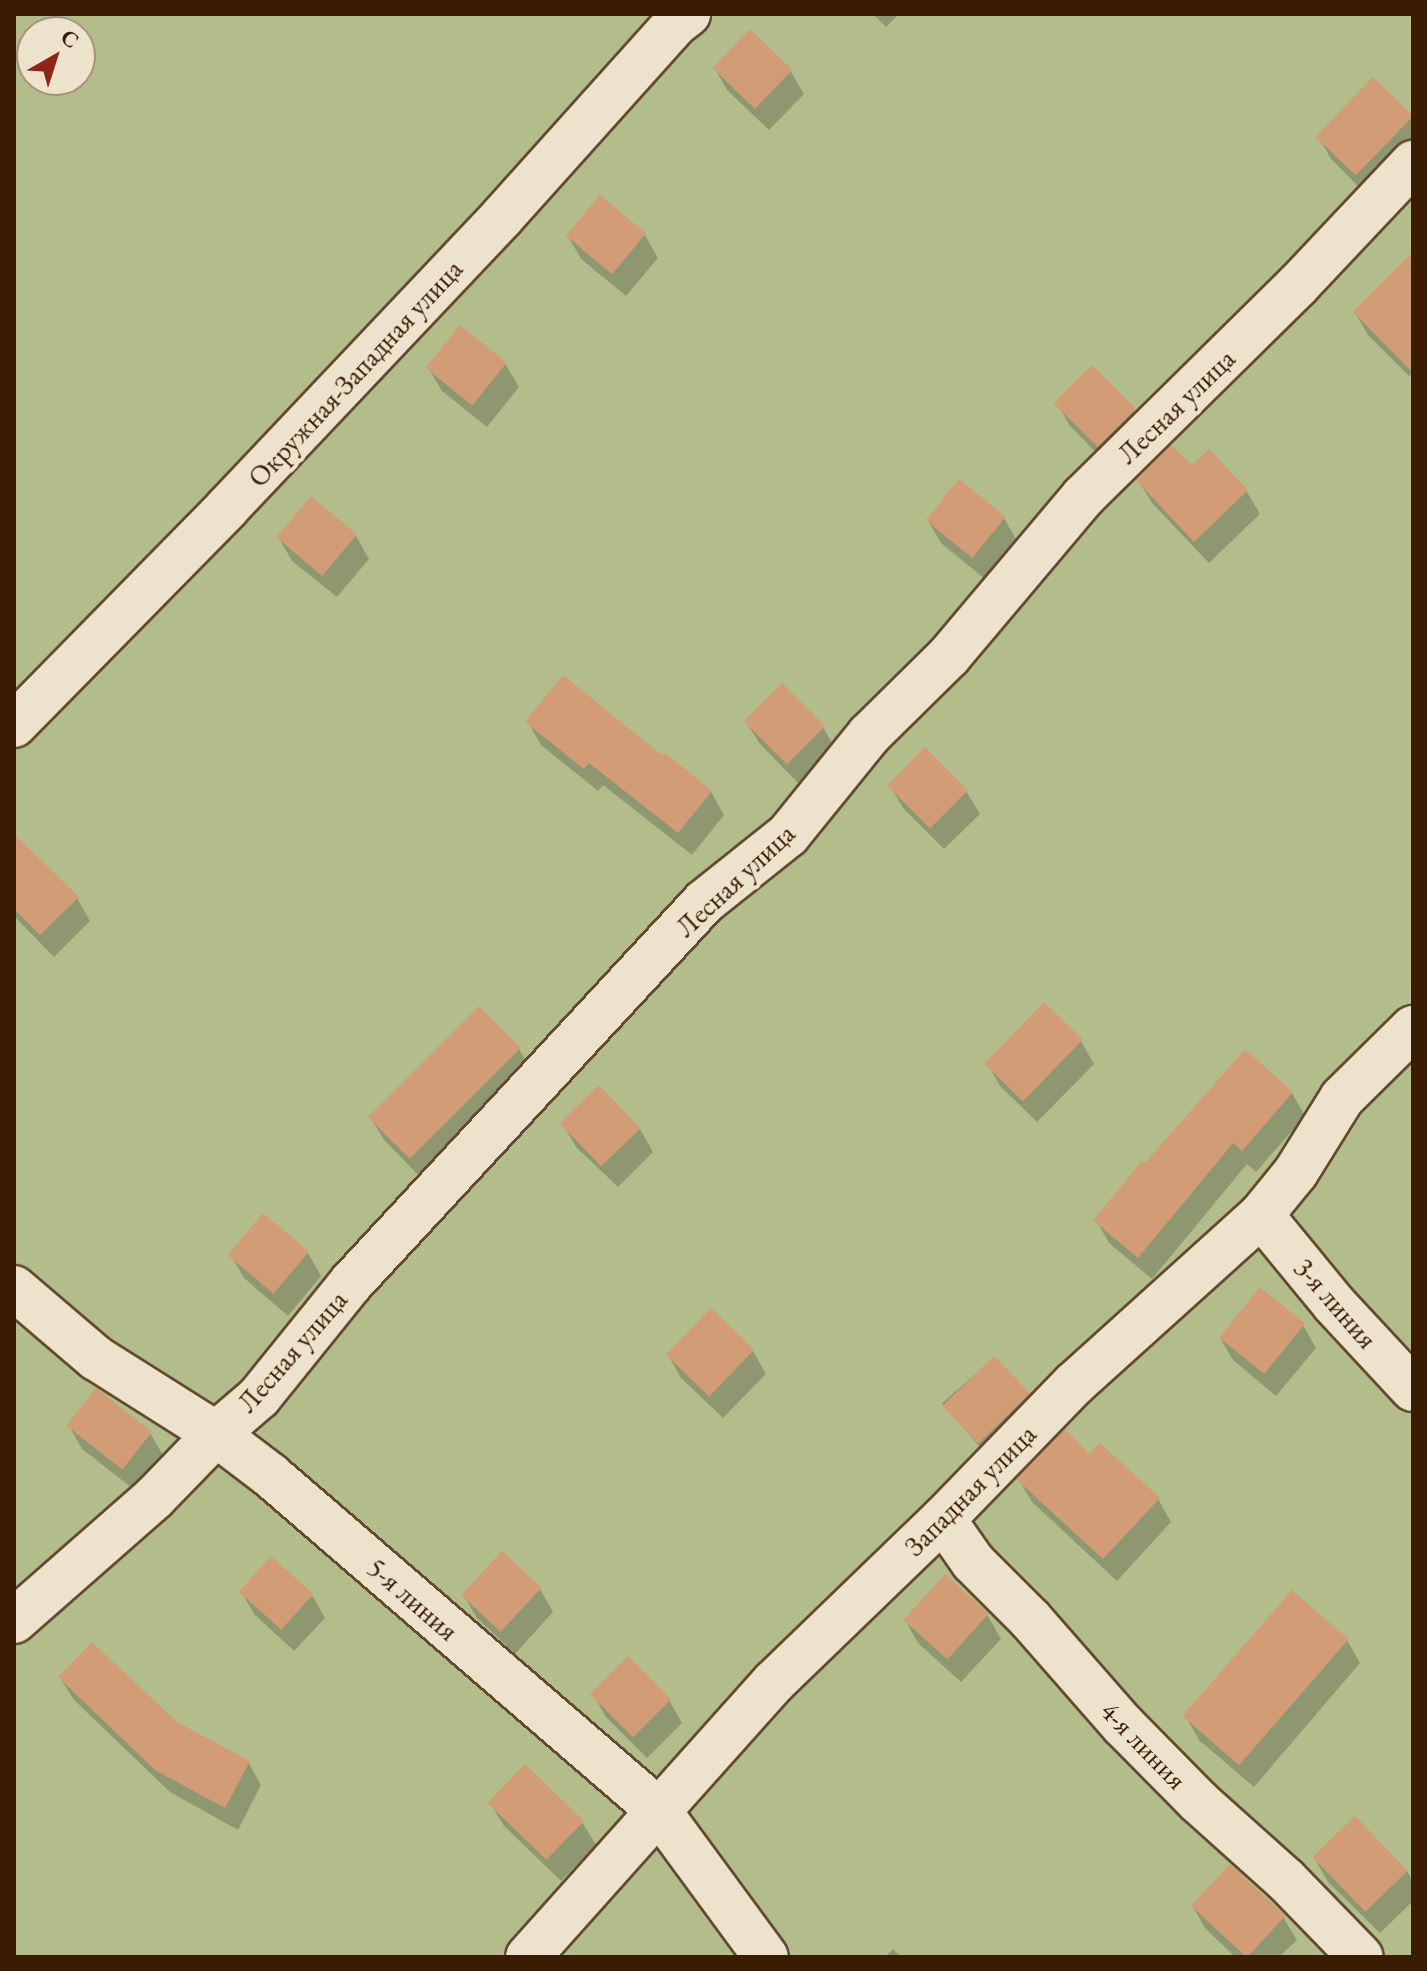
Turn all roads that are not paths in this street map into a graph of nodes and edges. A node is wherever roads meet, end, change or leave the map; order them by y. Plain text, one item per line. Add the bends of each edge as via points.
1 (688, 14) edge
2 (1413, 163) edge
3 (14, 725) edge
4 (1413, 1028) edge
5 (1261, 1215) junction
6 (14, 1288) edge
7 (1413, 1389) edge
8 (216, 1434) junction
9 (943, 1519) junction
10 (14, 1621) edge
11 (658, 1810) junction
12 (528, 1957) edge
13 (766, 1957) edge
14 (1361, 1957) edge

1 - 3 street, Окружная-Западная улица via 293,438
2 - 8 street, Лесная улица via 1083,497 949,656 869,735 788,835 704,902 351,1283 259,1397
4 - 5 street, Западная улица via 1342,1098 1296,1172
5 - 7 street, 3-я линия
5 - 9 street, Западная улица via 1074,1384
6 - 8 street, 5-я линия via 96,1358
8 - 10 street, Лесная улица via 154,1498
8 - 11 street, 5-я линия
9 - 11 street, Западная улица via 774,1682
9 - 14 street, 4-я линия via 973,1562 1123,1725
11 - 12 street, Западная улица
11 - 13 street, 5-я линия

